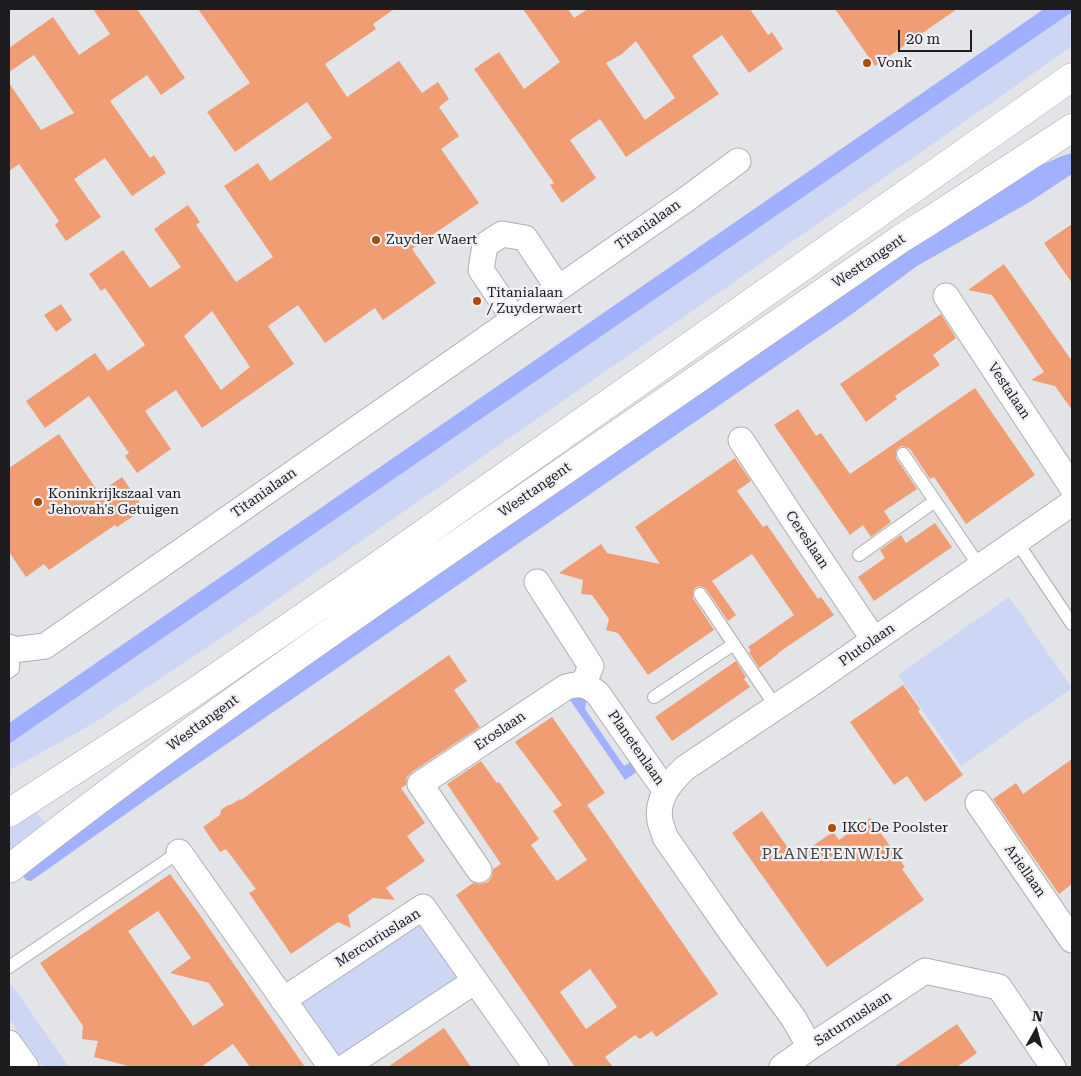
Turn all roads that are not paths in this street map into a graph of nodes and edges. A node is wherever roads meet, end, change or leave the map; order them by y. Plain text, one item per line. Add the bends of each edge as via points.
1 (1072, 77) edge
2 (1072, 128) edge
3 (738, 161) dead end
4 (558, 288) junction
5 (946, 296) dead end
6 (514, 318) junction
7 (741, 440) dead end
8 (903, 454) dead end
9 (1072, 486) edge
10 (935, 501) junction
11 (1072, 503) edge
12 (1017, 542) junction
13 (859, 556) dead end
14 (980, 567) junction
15 (537, 582) dead end
16 (700, 594) dead end
17 (1072, 624) edge
18 (874, 640) junction
19 (734, 644) junction
20 (10, 656) edge
21 (582, 685) junction
22 (654, 697) dead end
23 (776, 707) junction
24 (665, 790) junction
25 (978, 803) dead end
26 (9, 814) edge
27 (179, 852) joint
28 (9, 868) edge
29 (479, 870) dead end
30 (1072, 940) edge
31 (9, 968) edge
32 (475, 981) junction
33 (283, 1000) junction
34 (9, 1043) edge
35 (810, 1047) junction
36 (26, 1067) edge
37 (331, 1067) edge
38 (344, 1067) edge
39 (536, 1067) edge
40 (782, 1067) edge
41 (1053, 1067) edge

1 - 26 main road, Westtangent via 366,574
2 - 28 main road, Westtangent via 902,238 293,658
3 - 4 street, Titanialaan
4 - 6 street, Titanialaan
4 - 6 street via 525,238 502,234 485,245 481,270
5 - 9 street, Vestalaan
6 - 20 street, Titanialaan via 45,646
7 - 18 street, Cereslaan
8 - 10 lane
10 - 13 lane
10 - 14 lane
11 - 12 street, Plutolaan
12 - 14 street, Plutolaan
12 - 17 lane
14 - 18 street, Plutolaan
15 - 21 street via 591,666
16 - 19 lane
18 - 23 street, Plutolaan
19 - 22 lane
19 - 23 lane
21 - 24 street, Planetenlaan via 598,694
21 - 29 street, Eroslaan via 566,687 420,784
23 - 24 street, Plutolaan via 685,768
24 - 35 street, Planetenlaan via 660,804 660,821 666,836 794,1019
25 - 30 street, Ariellaan
27 - 31 lane
27 - 33 street
32 - 33 street, Mercuriuslaan via 423,907
32 - 38 street
32 - 39 street, Mercuriuslaan
33 - 37 street
34 - 36 street
35 - 40 street, Saturnuslaan
35 - 41 street, Saturnuslaan via 925,971 999,987

